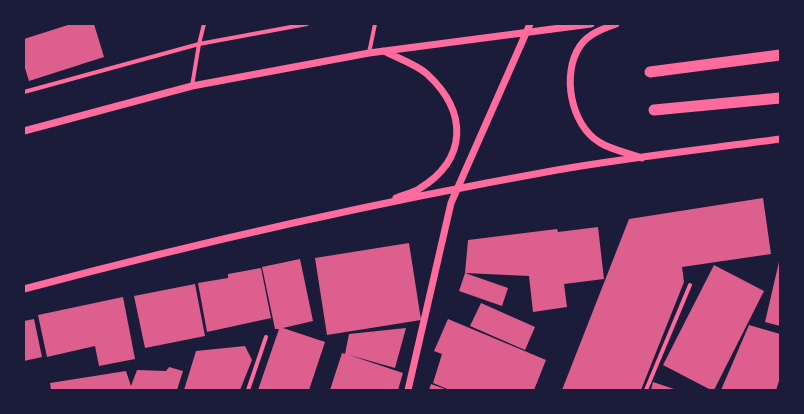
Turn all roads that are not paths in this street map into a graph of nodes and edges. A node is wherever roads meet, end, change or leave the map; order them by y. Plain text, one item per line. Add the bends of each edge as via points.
1 (204, 24) edge
2 (307, 24) edge
3 (374, 24) edge
4 (530, 24) edge
5 (592, 24) edge
6 (616, 24) edge
7 (527, 32) junction
8 (199, 44) junction
9 (384, 51) junction
10 (368, 53) junction
11 (780, 55) edge
12 (650, 72) dead end
13 (192, 86) junction
14 (24, 92) edge
15 (780, 98) edge
16 (654, 110) dead end
17 (24, 131) edge
18 (780, 139) edge
19 (643, 158) junction
20 (456, 189) junction
21 (368, 208) junction
22 (690, 285) dead end
23 (24, 289) edge
24 (266, 337) dead end
25 (248, 390) edge
26 (408, 390) edge
27 (646, 390) edge

1 - 8 street
2 - 8 street
3 - 10 street
4 - 7 street
5 - 7 street
6 - 19 street via 594,33 580,45 574,57 571,86 573,104 585,130 599,143
7 - 9 street
7 - 20 street
8 - 13 street
8 - 14 street
9 - 10 street
9 - 21 street via 426,73 442,89 453,107 458,125 458,139 449,162 436,178 417,190
10 - 13 street
11 - 12 highway
13 - 17 street
15 - 16 highway
18 - 19 street
19 - 20 street
20 - 21 street
20 - 26 street
21 - 23 street via 217,239
22 - 27 street
24 - 25 street

